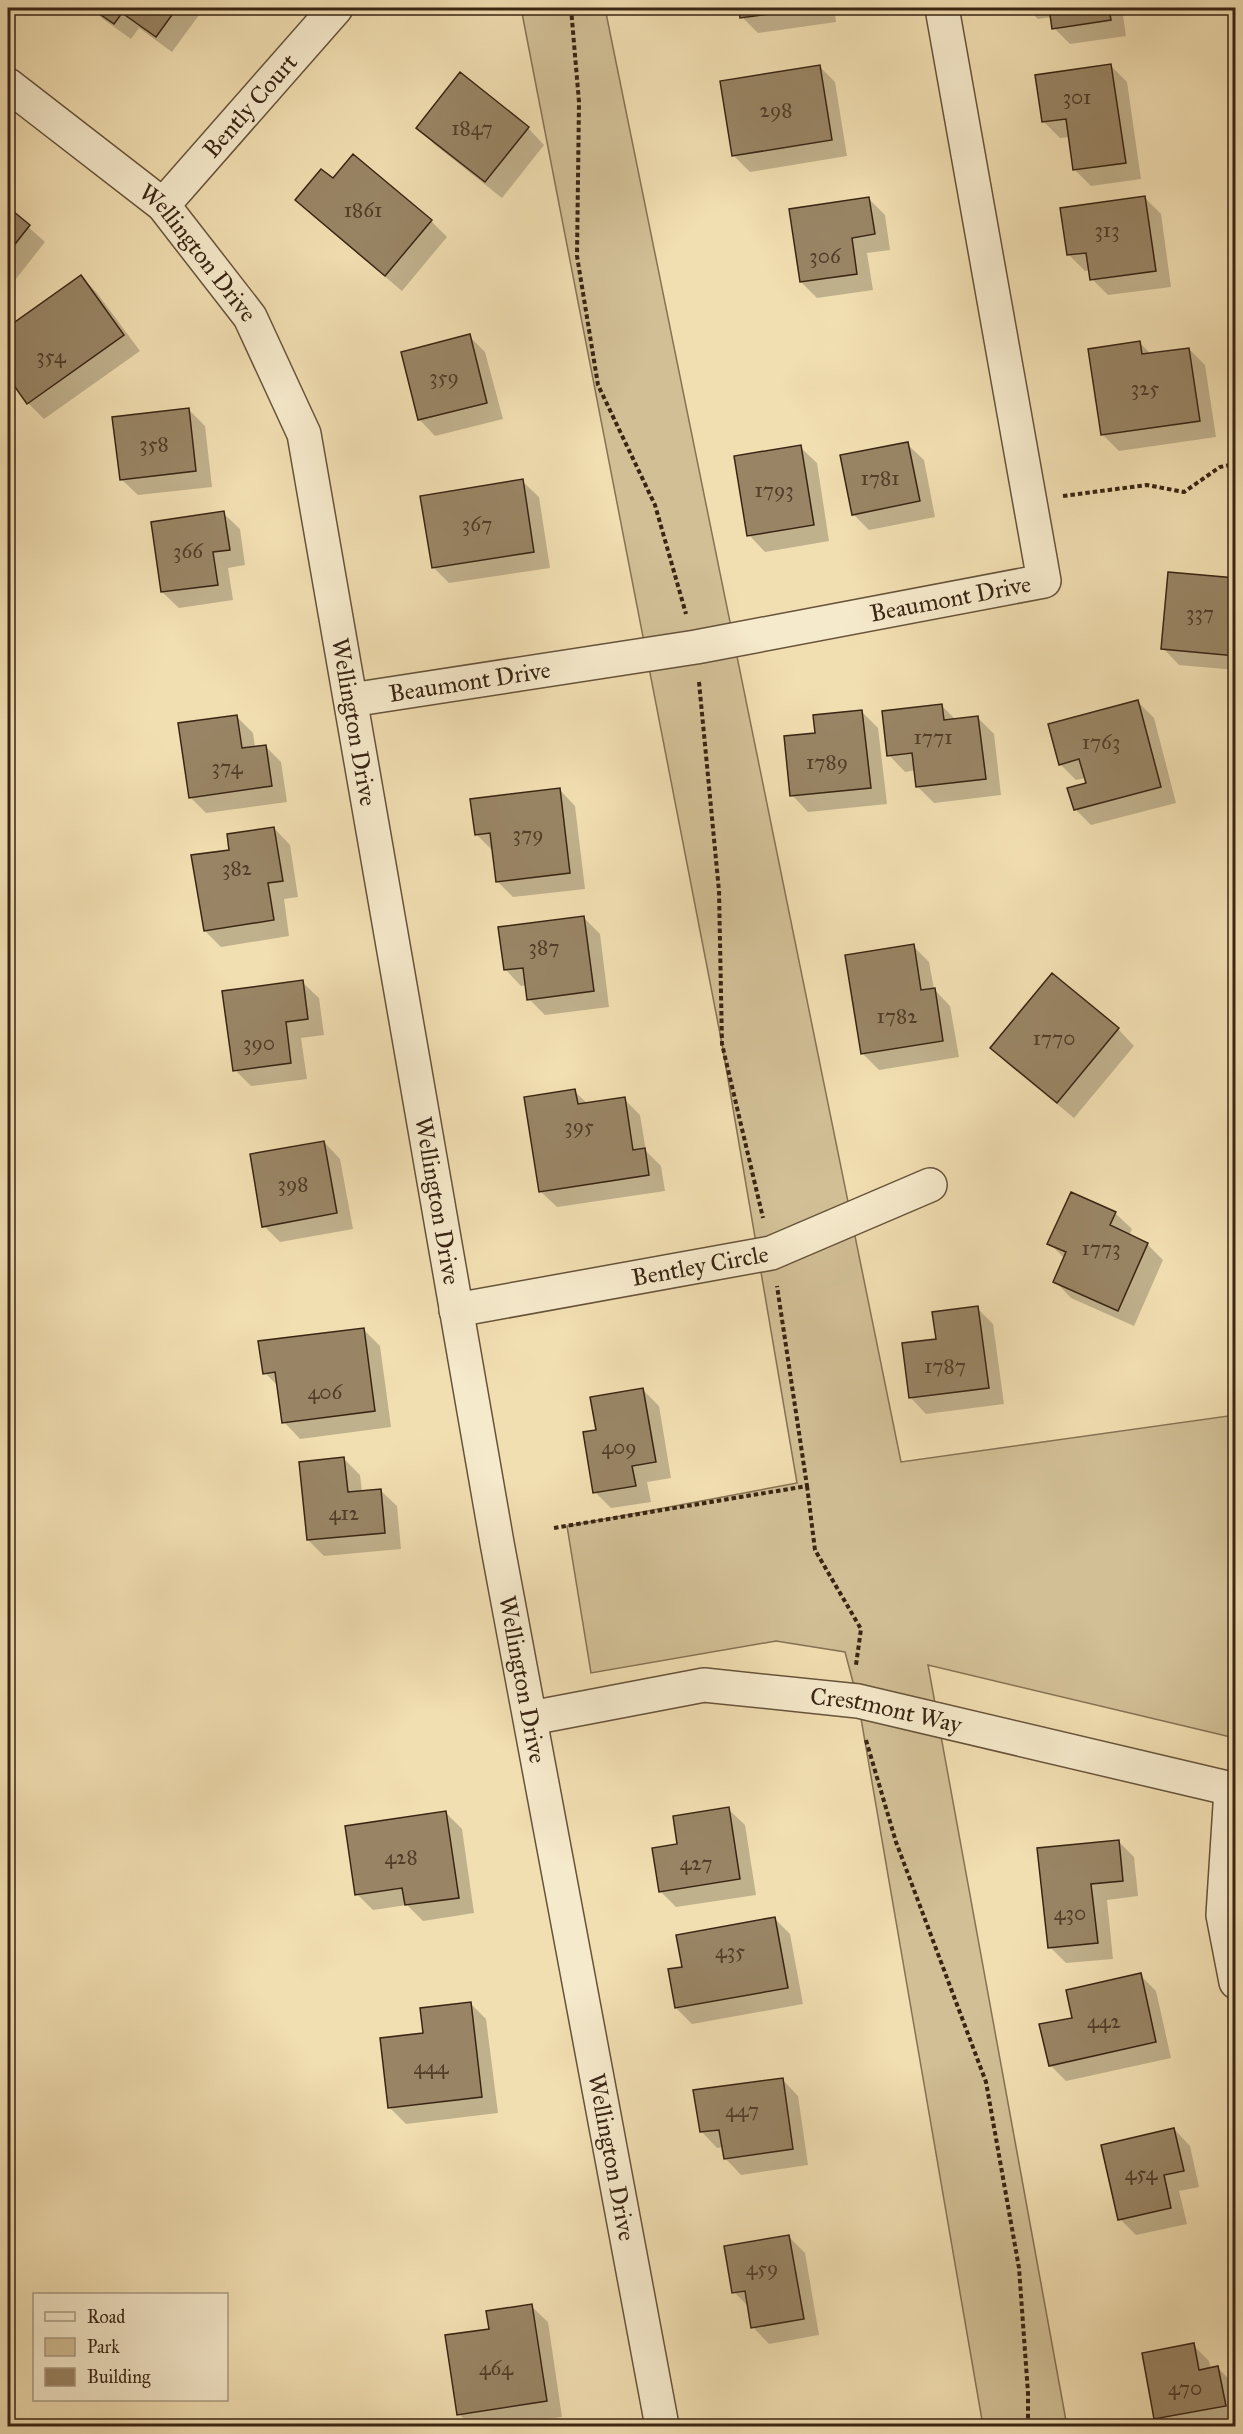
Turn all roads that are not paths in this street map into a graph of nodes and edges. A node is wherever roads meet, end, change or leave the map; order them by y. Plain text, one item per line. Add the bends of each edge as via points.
1 (336, 8) edge
2 (942, 8) edge
3 (8, 86) edge
4 (163, 205) junction
5 (351, 700) junction
6 (930, 1185) dead end
7 (456, 1310) junction
8 (531, 1718) junction
9 (1233, 1790) edge
10 (1236, 1982) edge
11 (662, 2427) edge

1 - 4 street, Bently Court
2 - 5 street, Beaumont Drive via 1044,581 696,647
3 - 4 street, Wellington Drive
4 - 5 street, Wellington Drive via 250,317 304,434
5 - 7 street, Wellington Drive
6 - 7 street, Bentley Circle via 771,1253
7 - 8 street, Wellington Drive
8 - 9 street, Crestmont Way via 704,1685 716,1686 858,1701
8 - 11 street, Wellington Drive
9 - 10 street via 1222,1915

